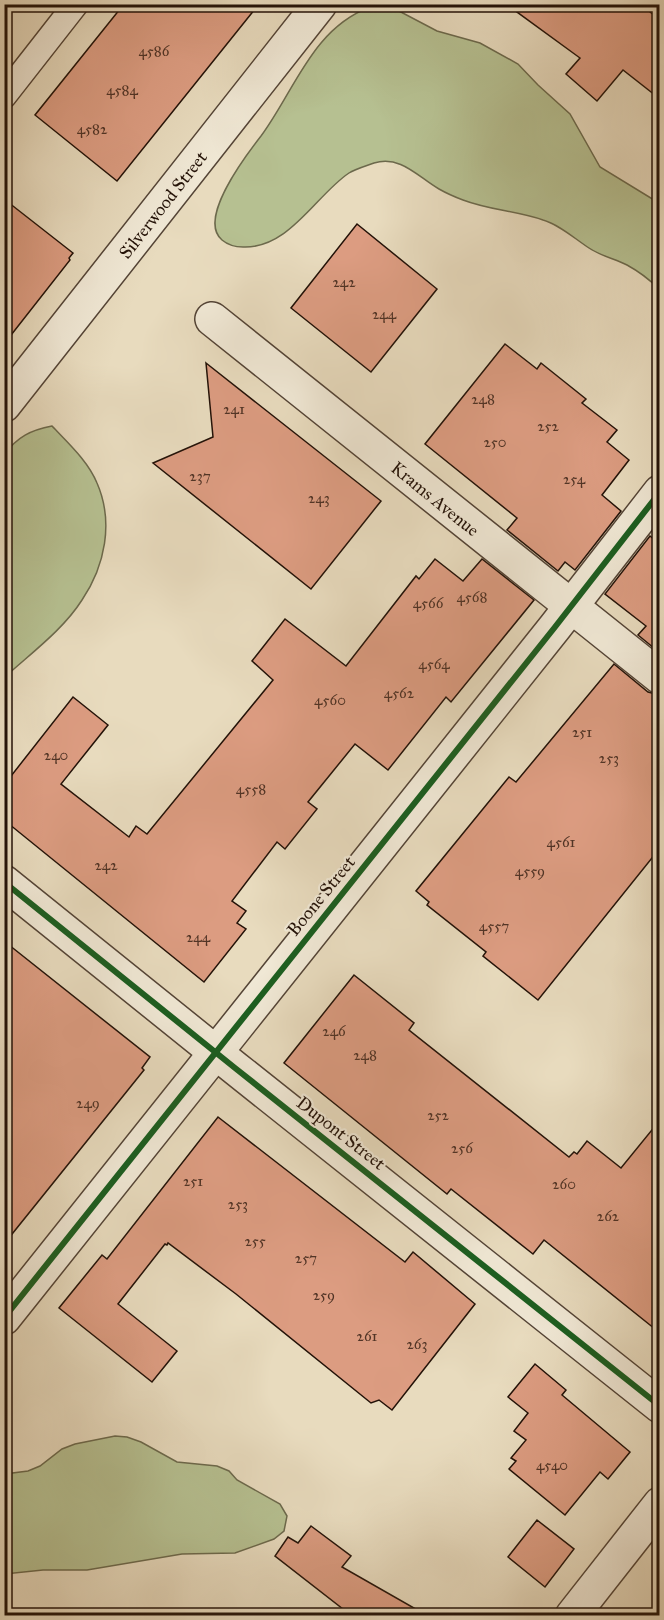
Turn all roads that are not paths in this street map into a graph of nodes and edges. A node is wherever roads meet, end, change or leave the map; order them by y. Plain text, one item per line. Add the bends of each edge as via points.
1 (76, 4) edge
2 (320, 4) edge
3 (4, 96) edge
4 (212, 319) dead end
5 (4, 405) edge
6 (660, 492) edge
7 (570, 607) junction
8 (660, 677) edge
9 (4, 882) edge
10 (216, 1052) junction
11 (4, 1318) edge
12 (660, 1406) edge
13 (660, 1504) edge
14 (572, 1616) edge

1 - 3 lane
2 - 5 street, Silverwood Street
4 - 7 street, Krams Avenue
6 - 7 street, Boone Street
7 - 8 street, Krams Avenue
7 - 10 street, Boone Street
9 - 10 street, Dupont Street
10 - 11 street, Boone Street
10 - 12 street, Dupont Street
13 - 14 street

